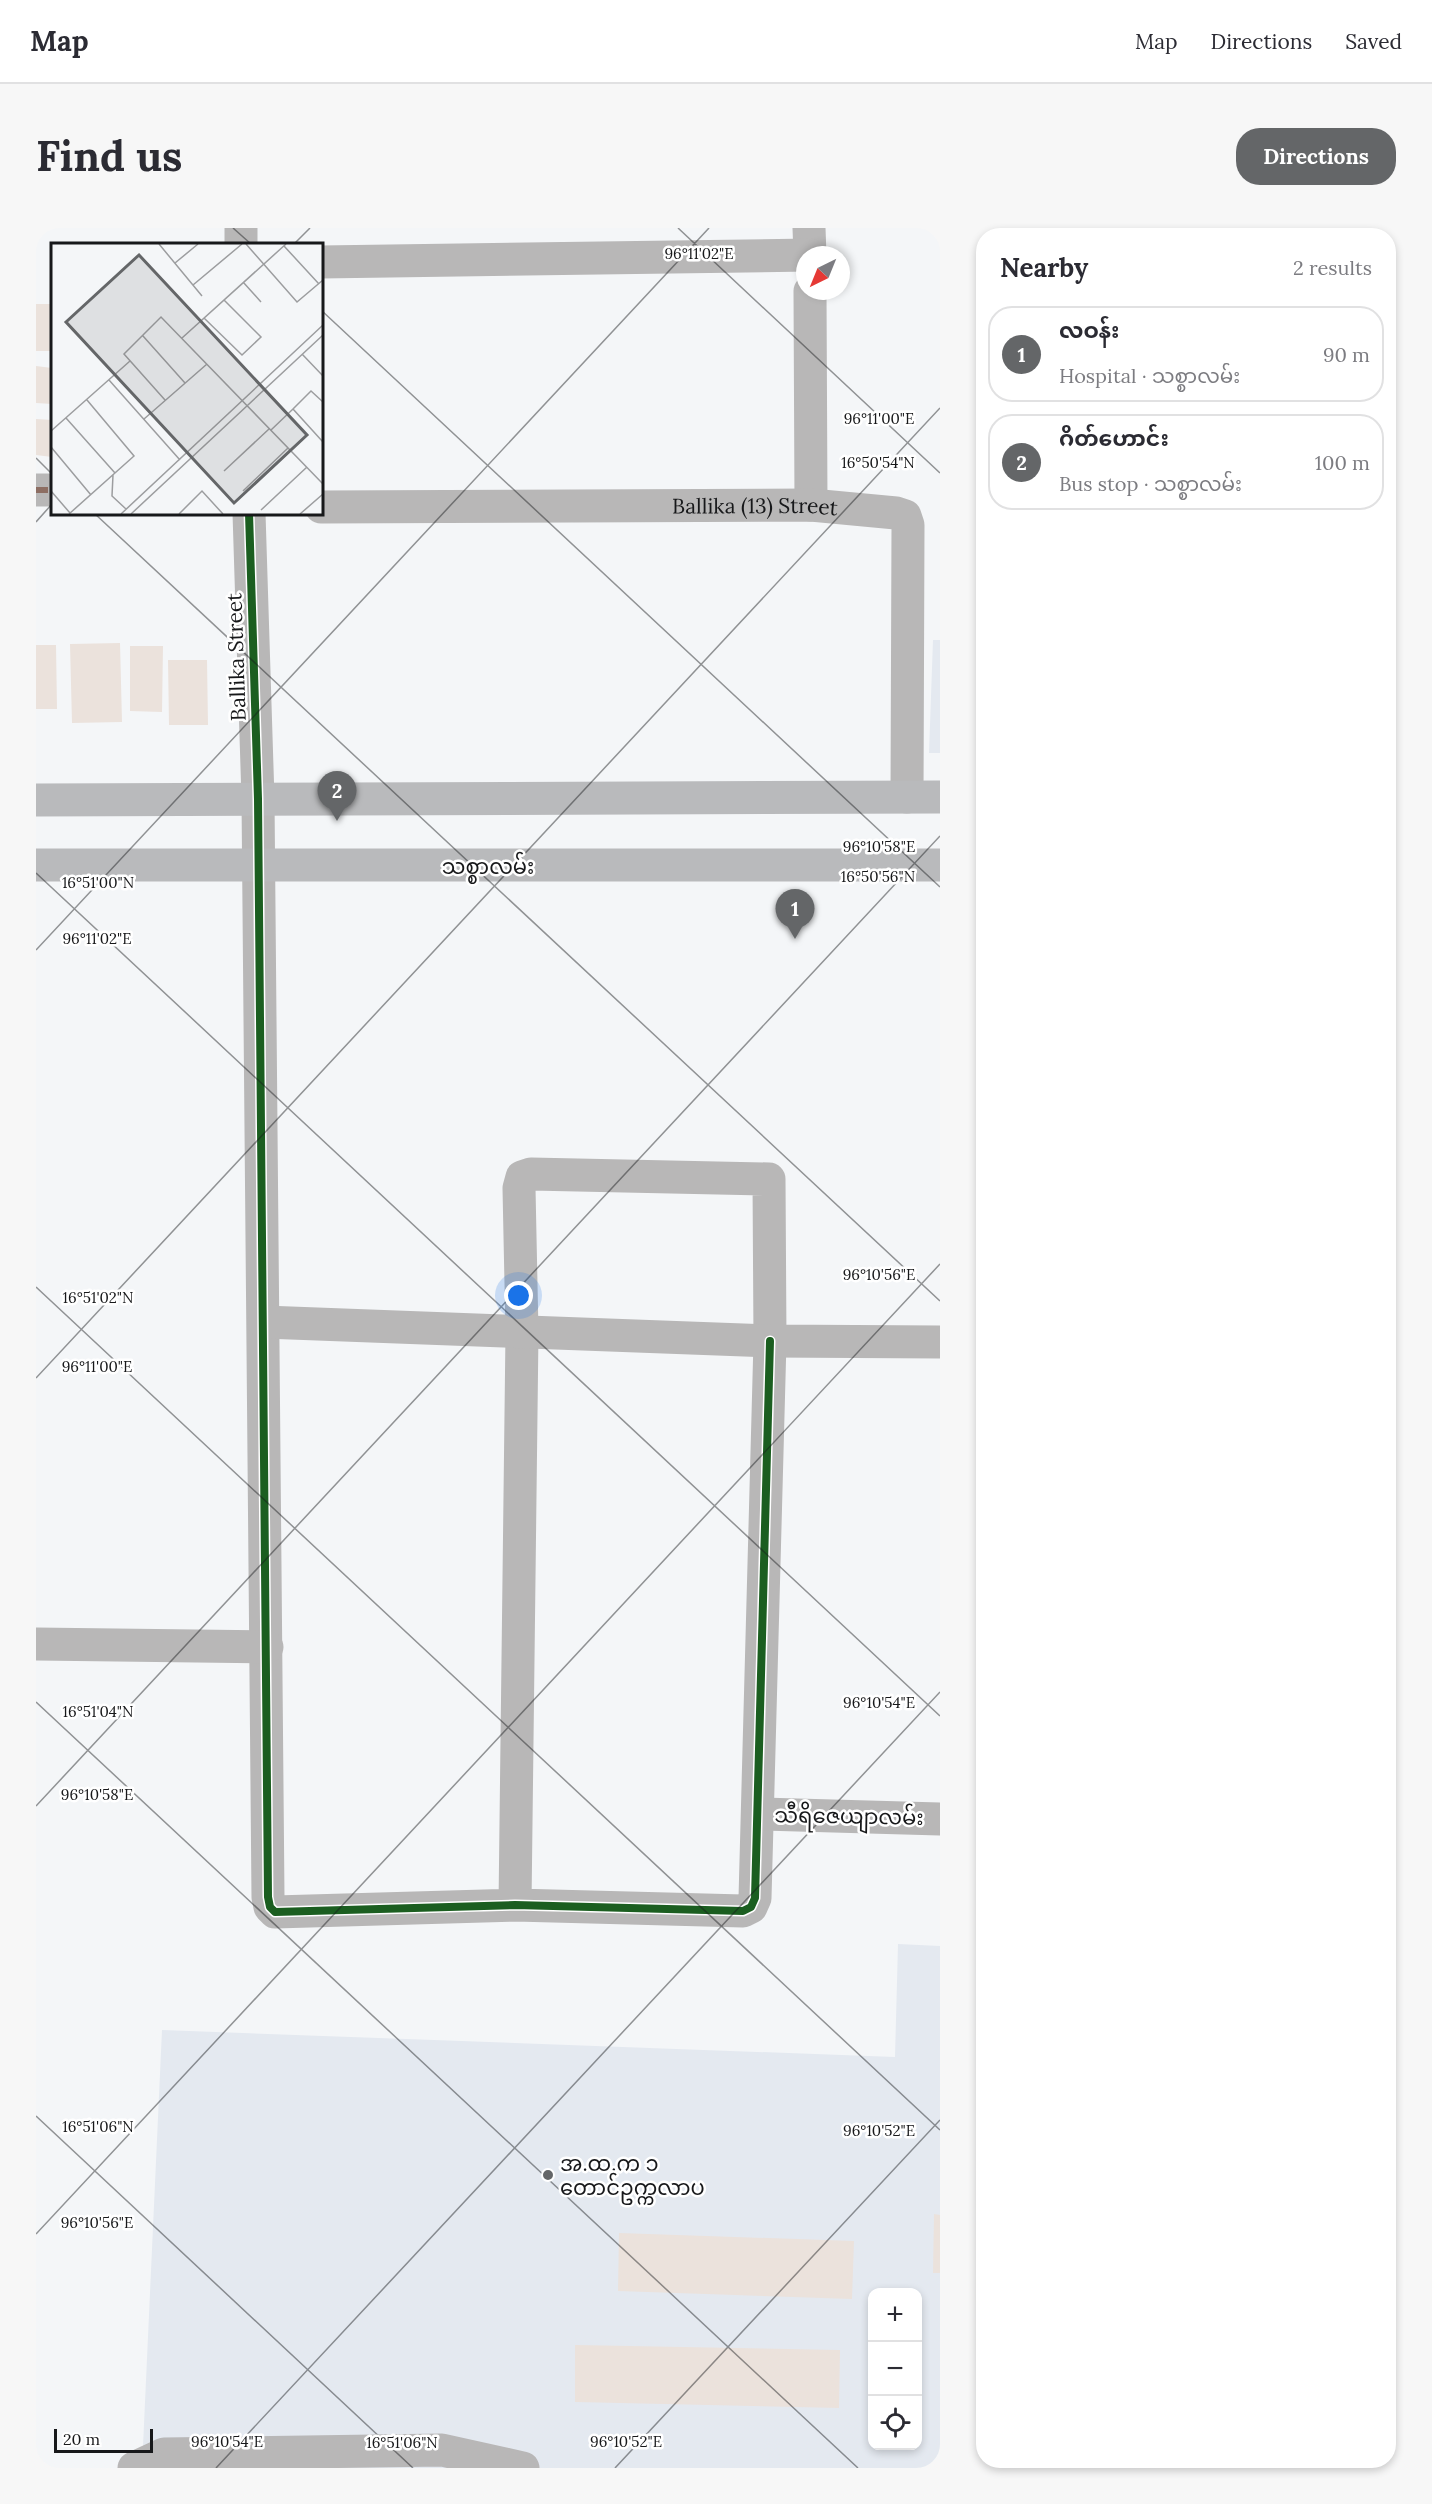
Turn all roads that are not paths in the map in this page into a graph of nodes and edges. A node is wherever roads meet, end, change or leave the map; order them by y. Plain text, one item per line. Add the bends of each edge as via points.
1 (810, 228) edge
2 (810, 246) edge
3 (796, 255) edge
4 (322, 262) edge
5 (810, 300) edge
6 (811, 506) junction
7 (322, 507) edge
8 (249, 514) edge
9 (907, 797) junction
10 (940, 797) edge
11 (258, 799) junction
12 (36, 800) edge
13 (36, 865) edge
14 (940, 865) edge
15 (259, 866) junction
16 (264, 1322) junction
17 (522, 1332) junction
18 (770, 1341) junction
19 (940, 1342) edge
20 (36, 1644) edge
21 (267, 1647) junction
22 (758, 1814) junction
23 (940, 1819) edge
24 (515, 1905) junction
25 (134, 2468) edge
26 (523, 2468) edge

1 - 2 street
3 - 4 street
5 - 6 street
6 - 7 street, Ballika (13) Street
6 - 9 street, Ballika (13) Street via 896,513 905,516 908,525
8 - 11 street, Ballika Street
9 - 10 main road
9 - 11 main road
11 - 12 main road
11 - 15 street, Ballika Street
13 - 15 main road, သစ္စာလမ်း
14 - 15 main road, သစ္စာလမ်း
15 - 16 street, Ballika Street
16 - 17 street
16 - 21 street, Ballika Street
17 - 18 street
17 - 18 street, Ballika Street via 522,1177 531,1174 769,1179
17 - 24 street
18 - 19 street
18 - 22 street, Ballika Street
20 - 21 street
21 - 24 street, Ballika Street via 270,1907 275,1912
22 - 23 street, သီရိဇေယျာလမ်း
22 - 24 street, Ballika Street via 755,1898 751,1907 743,1911
25 - 26 street via 164,2454 442,2450

